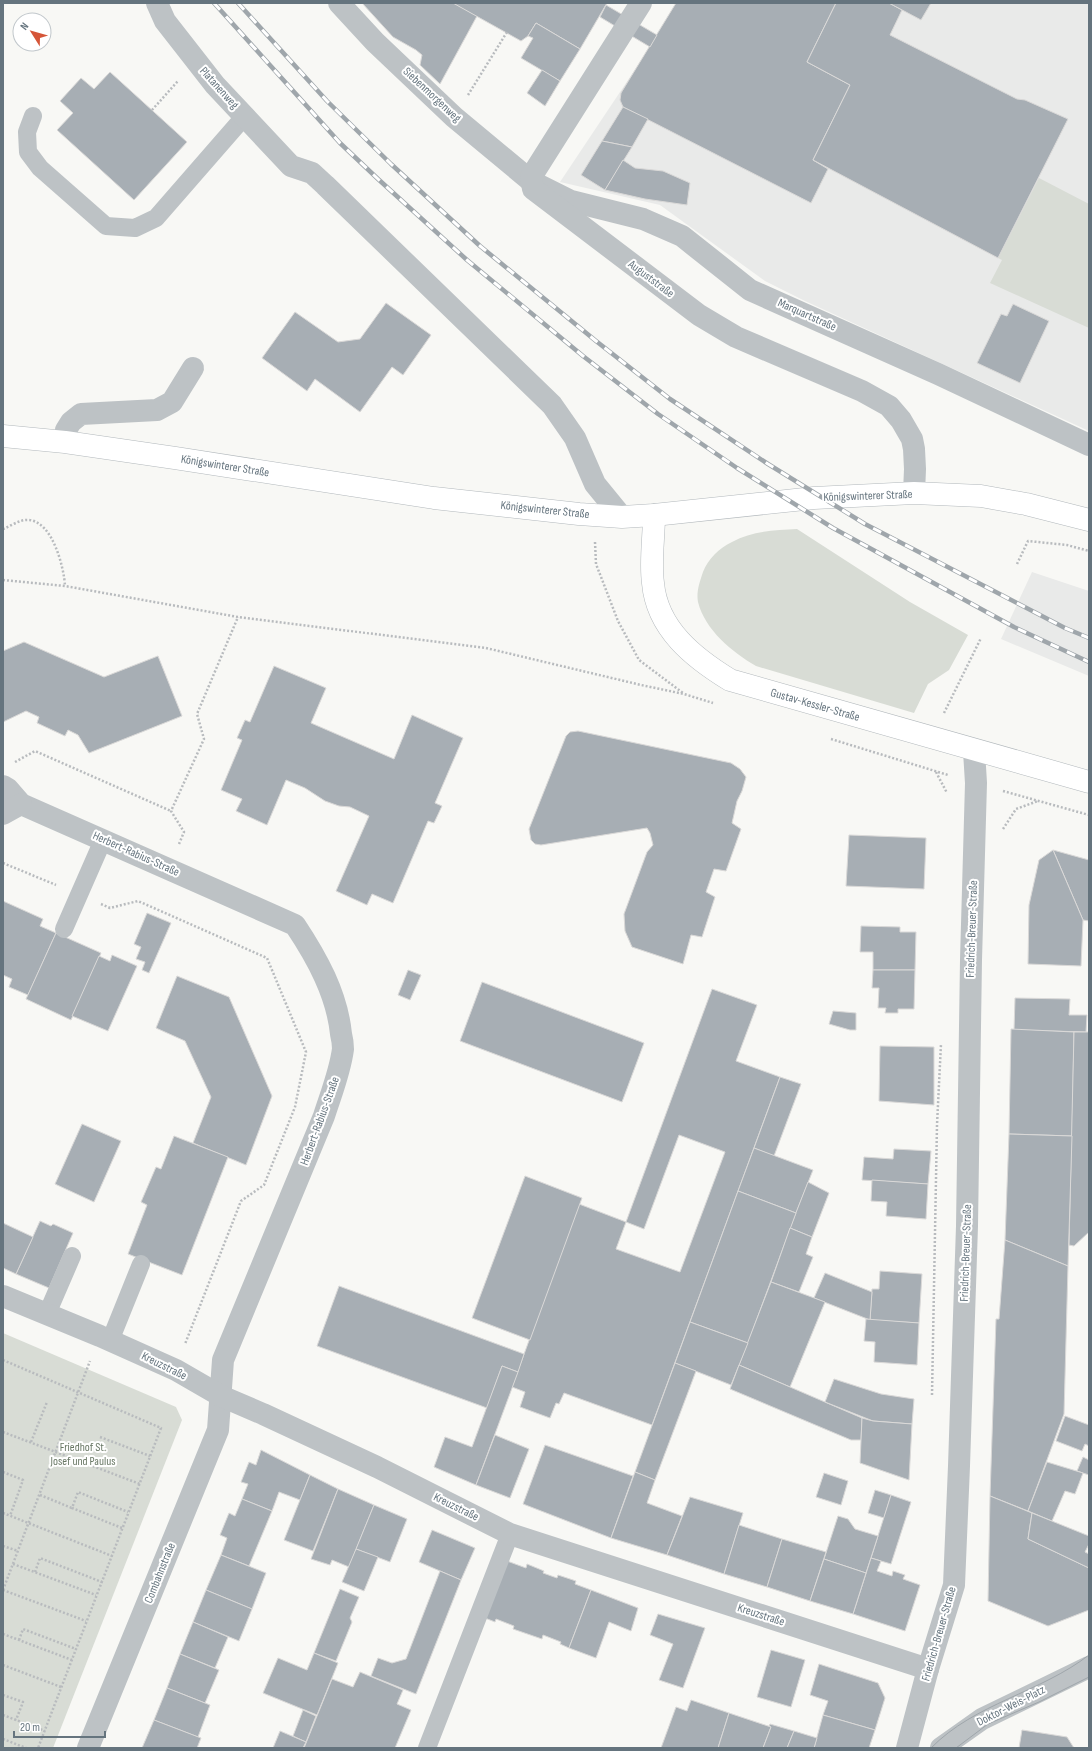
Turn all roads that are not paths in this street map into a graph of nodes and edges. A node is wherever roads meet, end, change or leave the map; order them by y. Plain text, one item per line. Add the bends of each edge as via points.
1 (157, 3) edge
2 (339, 3) edge
3 (641, 3) edge
4 (33, 116) dead end
5 (244, 117) junction
6 (531, 181) junction
7 (193, 368) dead end
8 (3, 436) edge
9 (65, 442) junction
10 (1089, 445) edge
11 (914, 493) junction
12 (654, 515) junction
13 (622, 517) junction
14 (1089, 520) edge
15 (974, 751) junction
16 (1089, 782) edge
17 (3, 786) edge
18 (12, 809) edge
19 (104, 840) junction
20 (64, 929) dead end
21 (72, 1256) dead end
22 (141, 1264) dead end
23 (3, 1296) edge
24 (47, 1314) junction
25 (105, 1338) junction
26 (221, 1396) junction
27 (510, 1534) junction
28 (1085, 1668) edge
29 (928, 1669) junction
30 (88, 1748) edge
31 (427, 1748) edge
32 (907, 1748) edge
33 (941, 1748) edge

1 - 5 street, Platanenweg via 165,21 195,61
2 - 6 street, Siebenmorgenweg via 375,42 454,117
3 - 6 street
4 - 5 lane via 27,132 28,152 40,168 106,226 135,228 156,218
5 - 13 street, Platanenweg via 291,166 312,173 325,185 552,404 575,438 595,484
6 - 10 street, Marquartstraße via 571,201 643,219 682,236 750,290
6 - 11 street, Auguststraße via 533,189 699,315 736,337 862,391 889,406 901,420 912,440 915,462
7 - 9 street via 172,402 157,410 81,414 66,430
8 - 9 main road, Königswinterer Straße
9 - 13 main road, Königswinterer Straße via 434,498
11 - 12 main road, Königswinterer Straße via 814,498
11 - 14 main road, Königswinterer Straße via 981,496
12 - 13 main road, Königswinterer Straße
12 - 15 main road, Gustav-Kessler-Straße via 653,584 659,609 670,632 708,667 730,680
15 - 16 main road, Gustav-Kessler-Straße
15 - 29 street, Friedrich-Breuer-Straße via 976,783 967,1234 954,1585
17 - 18 street, Herbert-Rabius-Straße via 8,789
18 - 19 street, Herbert-Rabius-Straße
19 - 20 lane
19 - 26 street, Herbert-Rabius-Straße via 295,925 313,952 327,981 340,1020 343,1047 337,1078 324,1116 223,1360
21 - 24 lane
22 - 25 lane
23 - 24 street, Kreuzstraße
24 - 25 street, Kreuzstraße
25 - 26 street, Kreuzstraße via 176,1370
26 - 27 street, Kreuzstraße via 363,1461
26 - 30 street, Combahnstraße via 218,1430
27 - 29 street, Kreuzstraße
27 - 31 lane
28 - 33 street, Doktor-Weis-Platz via 982,1719
29 - 32 street, Friedrich-Breuer-Straße

